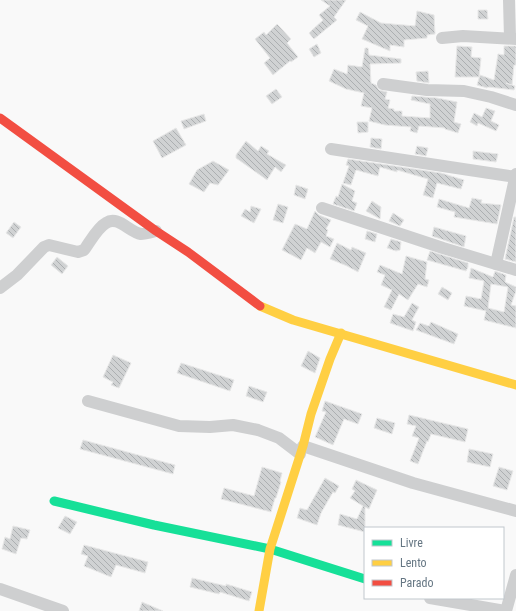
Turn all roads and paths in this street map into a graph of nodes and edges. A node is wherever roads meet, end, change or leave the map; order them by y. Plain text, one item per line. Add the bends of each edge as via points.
1 (509, 0) edge
2 (442, 38) dead end
3 (513, 38) edge
4 (383, 84) dead end
5 (516, 105) edge
6 (0, 118) edge
7 (331, 149) dead end
8 (516, 176) edge
9 (322, 208) dead end
10 (156, 231) junction
11 (496, 264) junction
12 (516, 270) edge
13 (0, 288) edge
14 (341, 333) junction
15 (516, 385) edge
16 (88, 401) dead end
17 (302, 450) junction
18 (54, 501) dead end
19 (516, 511) edge
20 (270, 549) junction
21 (516, 575) edge
22 (364, 578) edge
23 (0, 589) edge
24 (436, 599) edge
25 (63, 611) edge
26 (259, 611) edge
27 (505, 611) edge

1 - 3 street
2 - 3 street
4 - 5 street via 427,90 464,91
6 - 10 street
7 - 8 street
8 - 11 street
9 - 11 street
10 - 13 street via 142,234 120,223 106,223 84,250 78,252 49,245
10 - 14 street via 258,305 293,320
11 - 12 street
14 - 15 street
14 - 17 street via 311,414
16 - 17 street via 179,426 233,426 258,430
17 - 19 street
17 - 20 street
18 - 20 street
20 - 22 street
20 - 26 street
21 - 27 street
23 - 25 street
24 - 27 street

